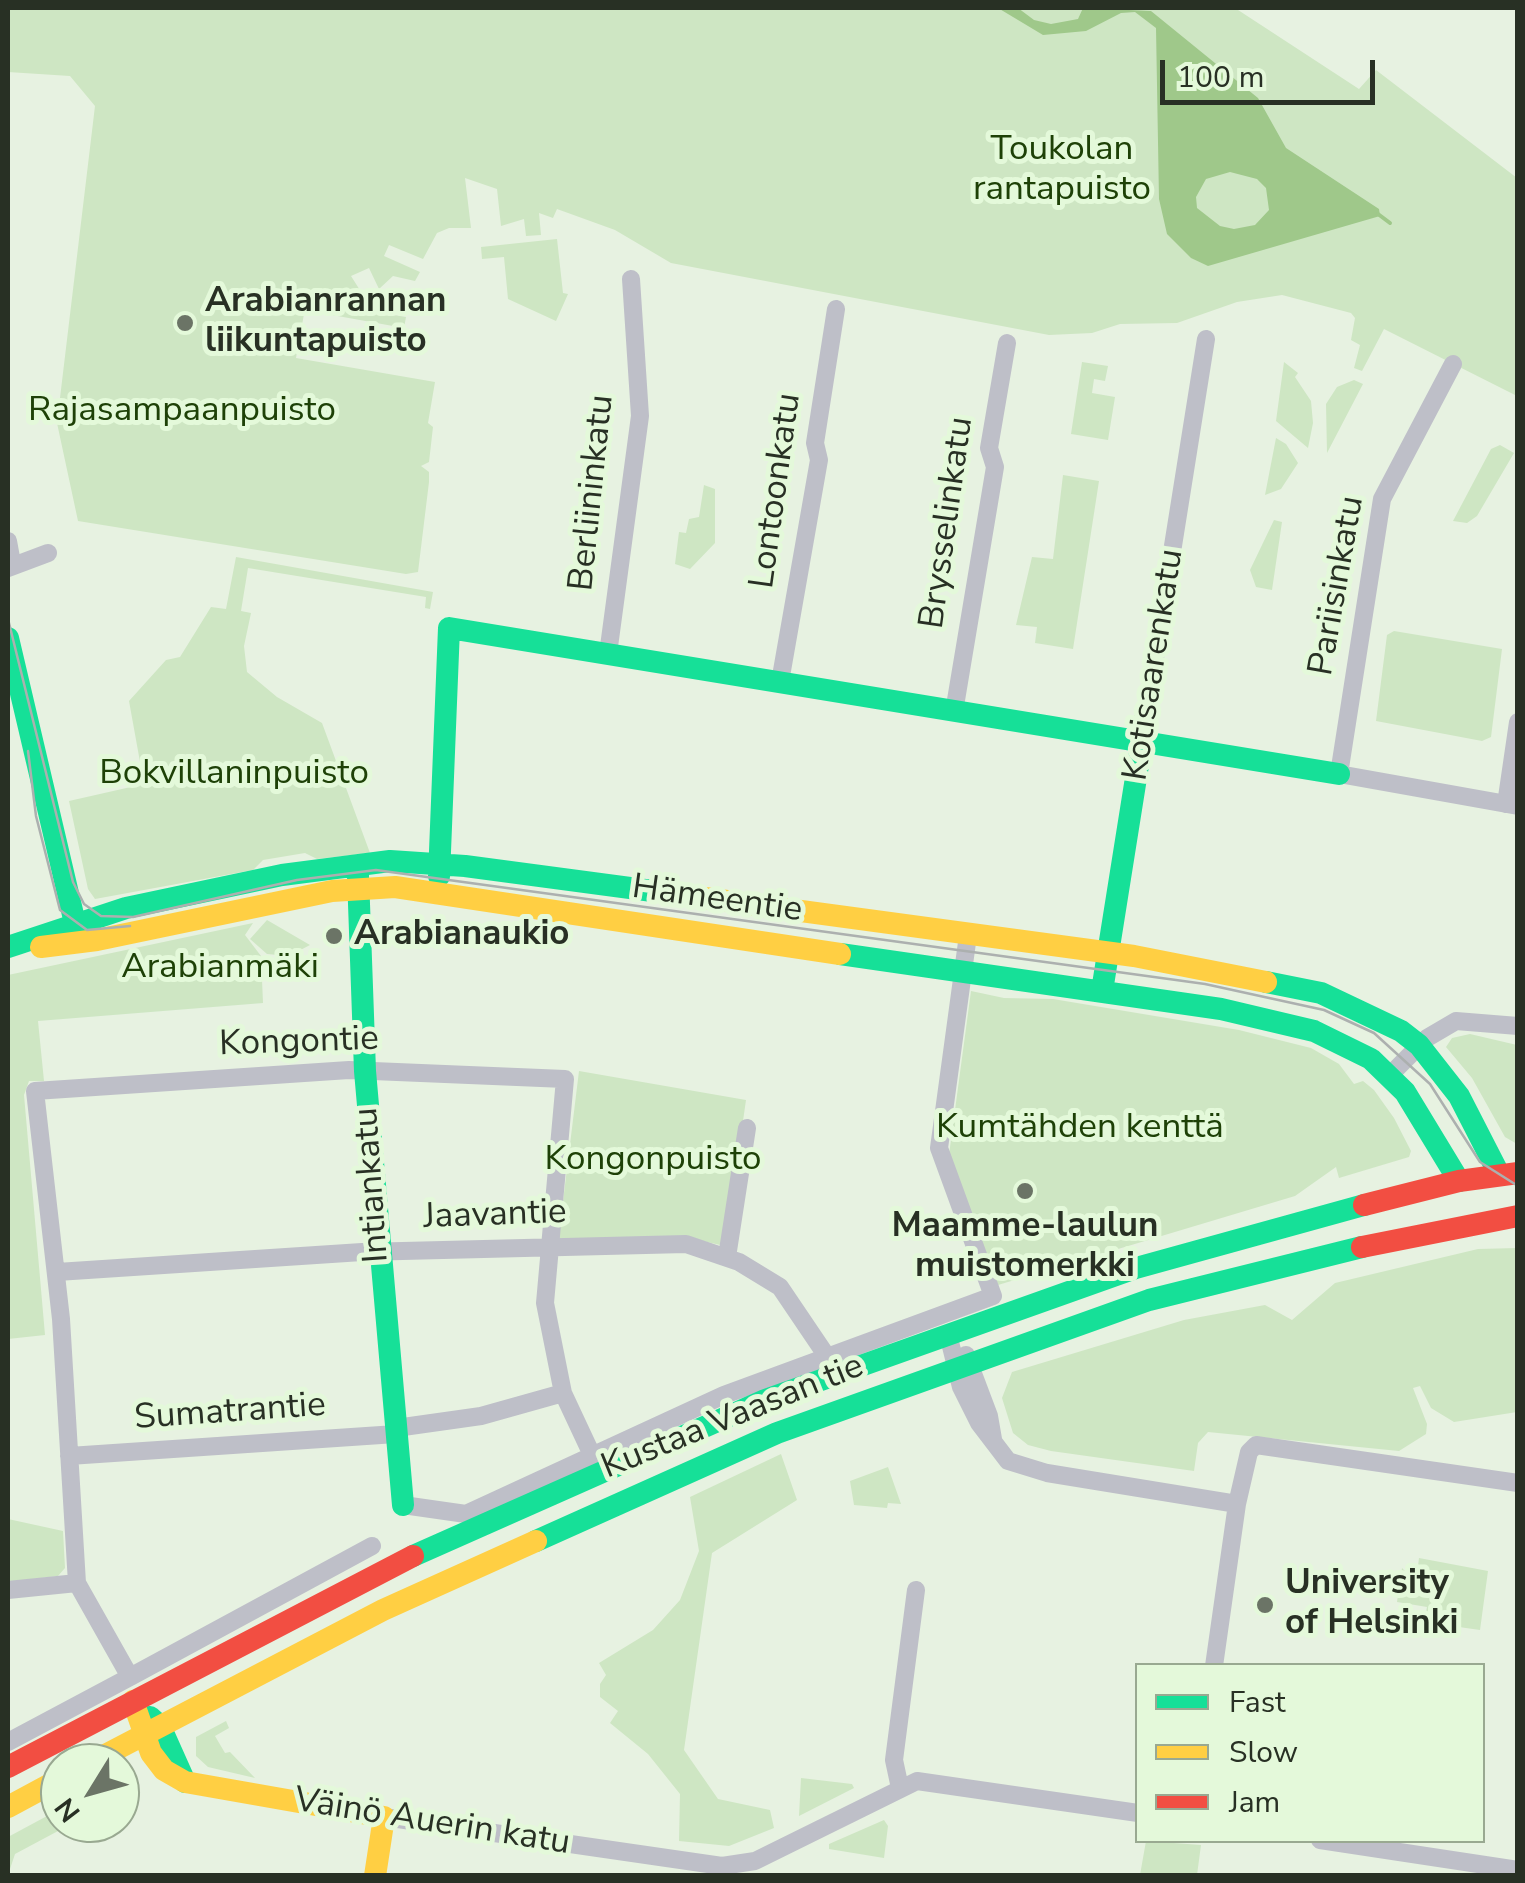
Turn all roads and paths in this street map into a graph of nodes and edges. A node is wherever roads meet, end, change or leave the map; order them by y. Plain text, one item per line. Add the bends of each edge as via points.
1 (631, 279) dead end
2 (836, 309) dead end
3 (1206, 339) dead end
4 (1006, 343) dead end
5 (1453, 364) dead end
6 (8, 540) edge
7 (48, 552) dead end
8 (10, 565) edge
9 (8, 638) edge
10 (608, 654) junction
11 (780, 682) junction
12 (954, 712) junction
13 (1146, 715) joint
14 (1518, 722) edge
15 (1144, 741) junction
16 (1339, 774) junction
17 (1512, 805) edge
18 (358, 863) junction
19 (442, 863) junction
20 (359, 888) junction
21 (436, 894) junction
22 (77, 933) junction
23 (968, 935) junction
24 (8, 949) edge
25 (1106, 952) junction
26 (964, 971) junction
27 (1102, 991) junction
28 (1518, 1026) edge
29 (1418, 1045) junction
30 (365, 1071) junction
31 (1390, 1075) junction
32 (747, 1128) dead end
33 (1508, 1174) edge
34 (1459, 1181) junction
35 (1482, 1207) junction
36 (1514, 1216) edge
37 (1455, 1225) junction
38 (550, 1247) junction
39 (378, 1252) junction
40 (728, 1257) junction
41 (57, 1272) junction
42 (948, 1334) junction
43 (828, 1358) junction
44 (962, 1364) junction
45 (563, 1393) junction
46 (396, 1431) junction
47 (592, 1455) junction
48 (69, 1456) junction
49 (1518, 1483) edge
50 (1237, 1504) junction
51 (403, 1505) joint
52 (372, 1546) dead end
53 (77, 1583) junction
54 (8, 1590) edge
55 (916, 1590) dead end
56 (1214, 1663) edge
57 (133, 1685) junction
58 (151, 1731) junction
59 (8, 1742) edge
60 (128, 1743) edge
61 (8, 1767) edge
62 (900, 1788) junction
63 (40, 1790) edge
64 (8, 1808) edge
65 (1135, 1813) edge
66 (384, 1817) junction
67 (1340, 1843) edge
68 (1518, 1870) edge
69 (375, 1876) edge

1 - 10 street, Berliininkatu via 640,416
2 - 11 street, Lontoonkatu via 815,443 820,460
3 - 13 street, Kotisaarenkatu
4 - 12 street, Brysselinkatu via 989,448 995,468
5 - 16 street, Pariisinkatu via 1382,500
6 - 8 street
7 - 8 street
9 - 22 main road
10 - 11 main road
10 - 19 main road via 448,628
11 - 12 main road
12 - 15 main road
13 - 15 main road, Kotisaarenkatu
14 - 17 street
15 - 16 main road
15 - 25 main road, Kotisaarenkatu
16 - 17 street
18 - 19 main road, Hämeentie
18 - 20 main road, Intiankatu
18 - 22 main road, Hämeentie via 126,908
19 - 21 main road
19 - 23 main road, Hämeentie
20 - 21 main road, Hämeentie
20 - 22 main road, Hämeentie
20 - 30 main road, Intiankatu
21 - 26 main road, Hämeentie
22 - 24 main road, Hämeentie
23 - 25 main road, Hämeentie
23 - 26 street
25 - 27 main road, Kotisaarenkatu
25 - 29 main road, Hämeentie via 1321,993
26 - 27 main road, Hämeentie
26 - 43 street, Kustaa Vaasan tie via 939,1148 993,1296
27 - 31 main road, Hämeentie via 1314,1032 1347,1044
28 - 29 street via 1456,1020
29 - 31 street
29 - 33 main road, Hämeentie
30 - 38 street, Kongontie via 565,1079
30 - 39 main road, Intiankatu
30 - 41 street, Kongontie via 35,1091
31 - 34 main road, Hämeentie
32 - 40 street
33 - 34 main road, Kustaa Vaasan tie
33 - 35 main road
34 - 35 main road, Hämeentie
34 - 42 main road, Kustaa Vaasan tie via 1217,1244
35 - 36 main road
35 - 37 main road
36 - 37 main road
37 - 44 main road, Kustaa Vaasan tie via 1149,1300
38 - 39 street, Jaavantie
38 - 40 street, Jaavantie via 686,1244
38 - 45 street via 546,1304
39 - 41 street, Jaavantie
39 - 46 main road, Intiankatu
40 - 43 street, Jaavantie via 780,1287
41 - 48 street
42 - 44 street
42 - 57 main road, Kustaa Vaasan tie via 765,1400 609,1467
43 - 47 street, Kustaa Vaasan tie via 724,1394
44 - 50 street via 1008,1461
44 - 58 main road, Kustaa Vaasan tie via 624,1498 383,1610
45 - 46 street, Sumatrantie
45 - 47 street
46 - 48 street, Sumatrantie
46 - 51 main road, Intiankatu
47 - 51 street, Kustaa Vaasan tie via 466,1514
48 - 53 street
49 - 50 street via 1261,1444 1249,1452
50 - 56 street
52 - 57 street, Kustaa Vaasan tie
53 - 54 street
53 - 57 street
55 - 62 street via 894,1760
57 - 58 main road, Väinö Auerin katu
57 - 59 street, Kustaa Vaasan tie
57 - 61 main road, Kustaa Vaasan tie
58 - 60 main road, Kustaa Vaasan tie
58 - 66 main road, Väinö Auerin katu via 164,1770 185,1782
62 - 65 street, Väinö Auerin katu via 927,1781
62 - 66 street, Väinö Auerin katu via 740,1866
63 - 64 main road
66 - 69 main road
67 - 68 street

